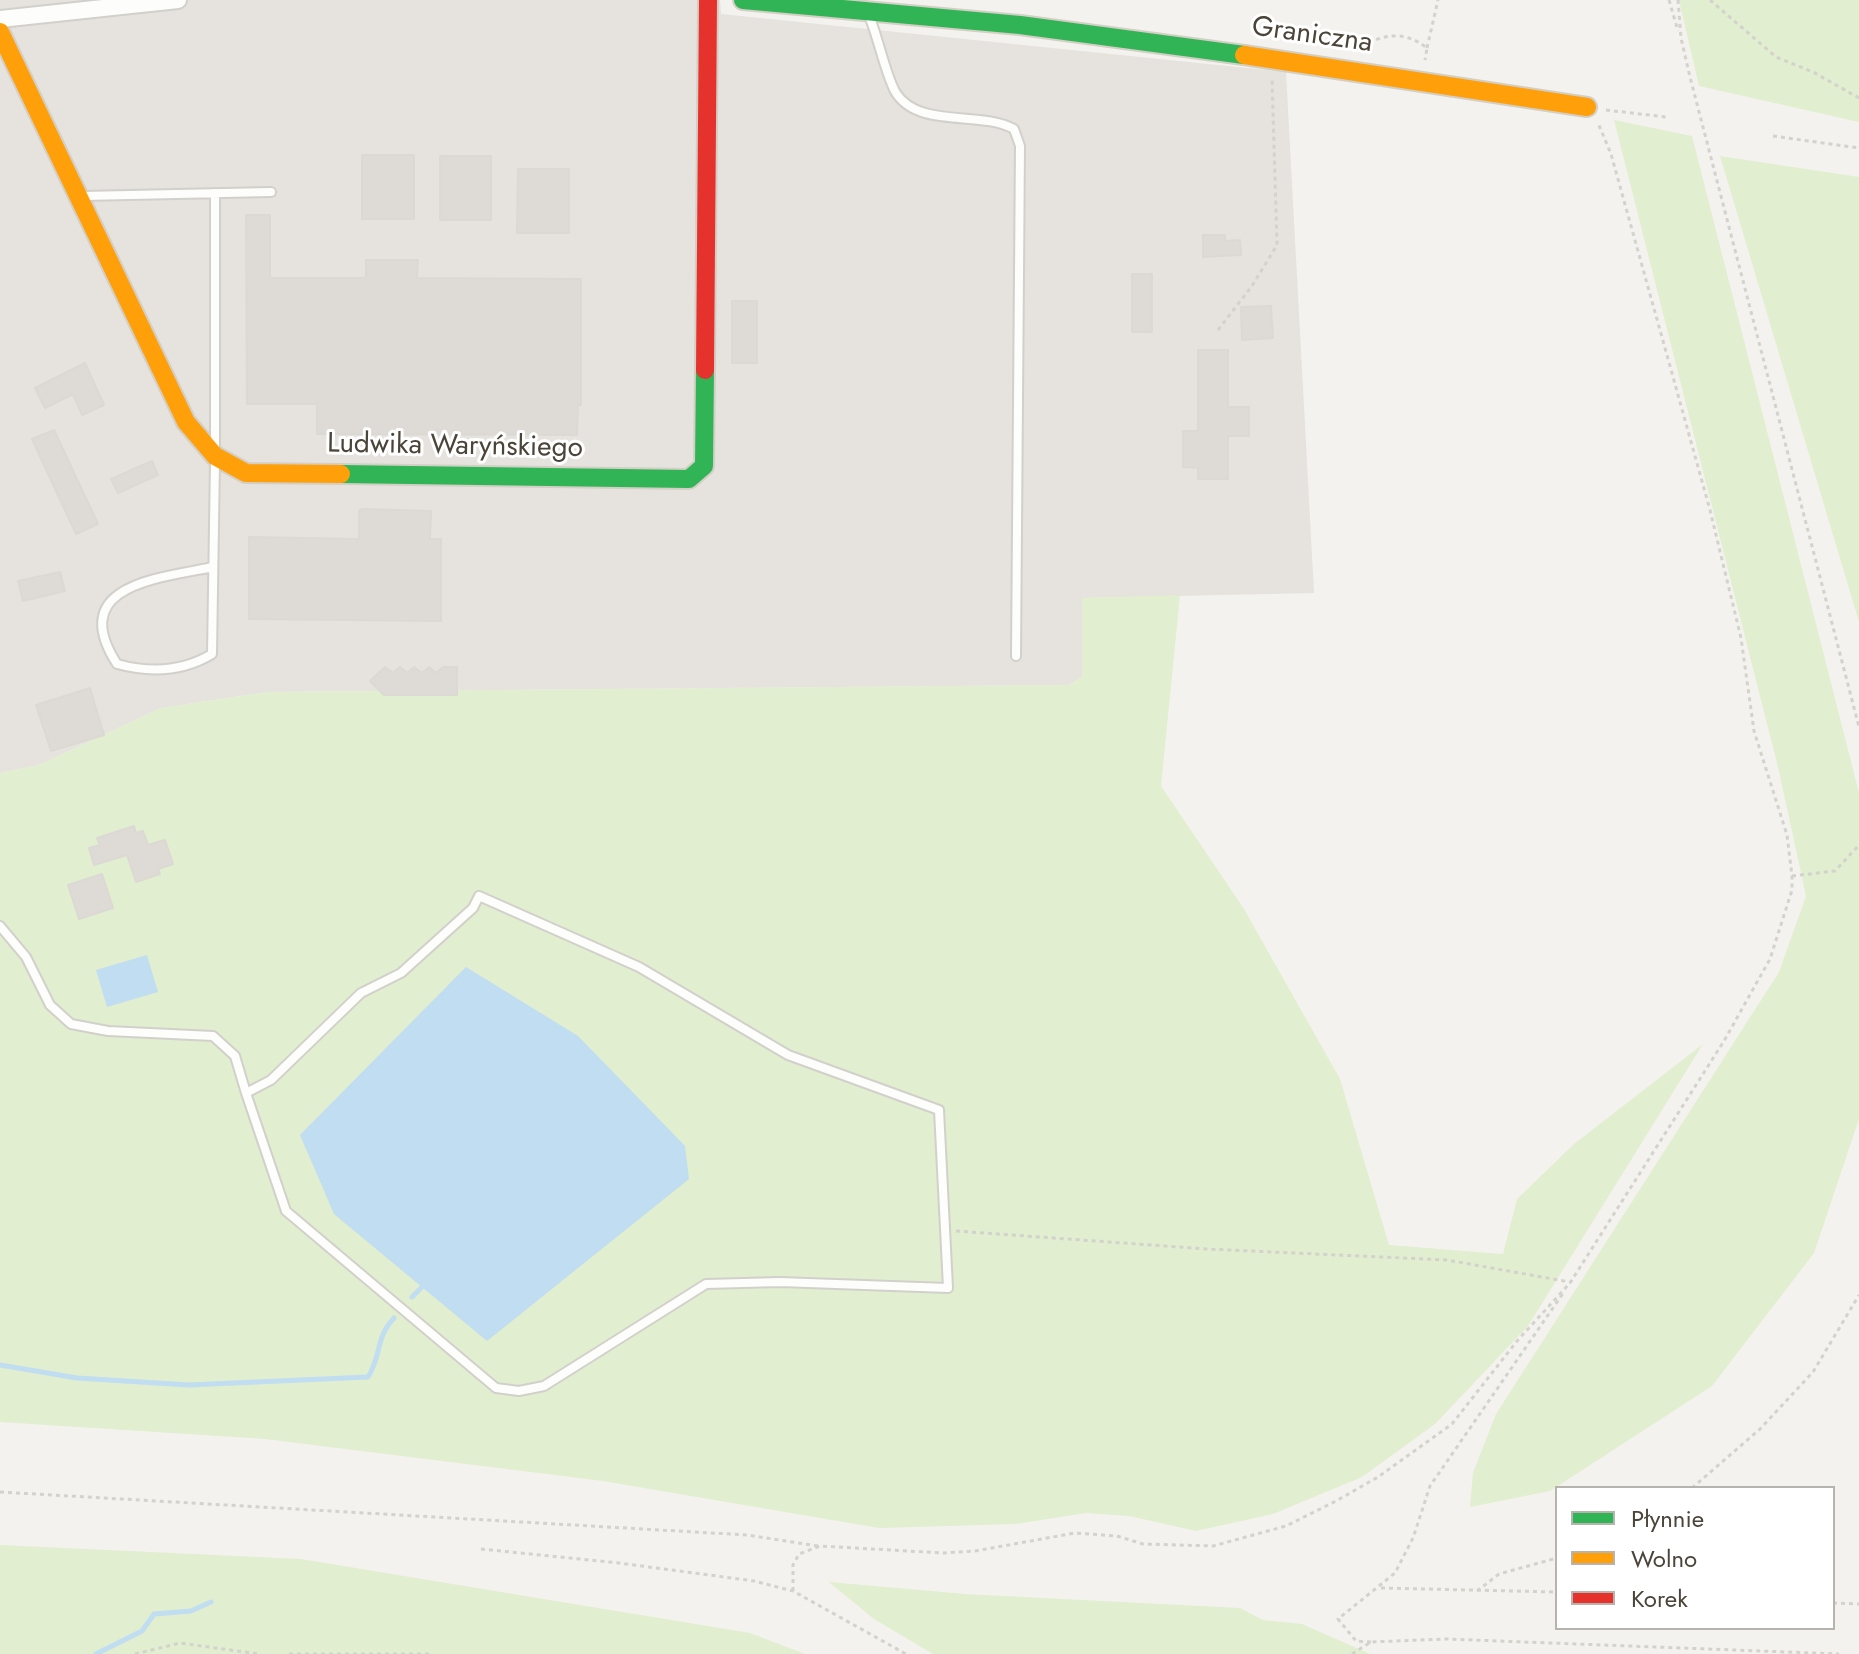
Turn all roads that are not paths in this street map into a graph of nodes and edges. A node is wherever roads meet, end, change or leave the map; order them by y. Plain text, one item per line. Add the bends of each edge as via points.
1 (178, 0) edge
2 (708, 0) edge
3 (743, 0) edge
4 (867, 11) junction
5 (0, 19) edge
6 (0, 32) edge
7 (1587, 107) road end
8 (271, 192) dead end
9 (215, 193) junction
10 (78, 196) junction
11 (215, 456) junction
12 (213, 567) junction
13 (1016, 656) dead end
14 (0, 926) edge
15 (246, 1093) junction

1 - 5 street
2 - 11 street, Ludwika Waryńskiego via 704,466 689,479 246,473
3 - 4 street, Graniczna
4 - 7 street, Graniczna via 1271,58
4 - 13 lane via 894,91 904,103 926,114 1001,122 1014,129 1020,146
6 - 10 street, Ludwika Waryńskiego
8 - 9 lane
9 - 10 lane
9 - 11 lane
10 - 11 street, Ludwika Waryńskiego via 186,422
11 - 12 lane
12 - 12 lane via 212,654 174,669 117,664 102,630 109,602 125,588
14 - 15 lane via 26,957 50,1005 71,1024 213,1036 235,1056
15 - 15 lane via 271,1080 361,993 401,973 473,908 479,896 639,967 788,1055 939,1110 948,1288 706,1284 544,1386 528,1391 496,1388 286,1211

